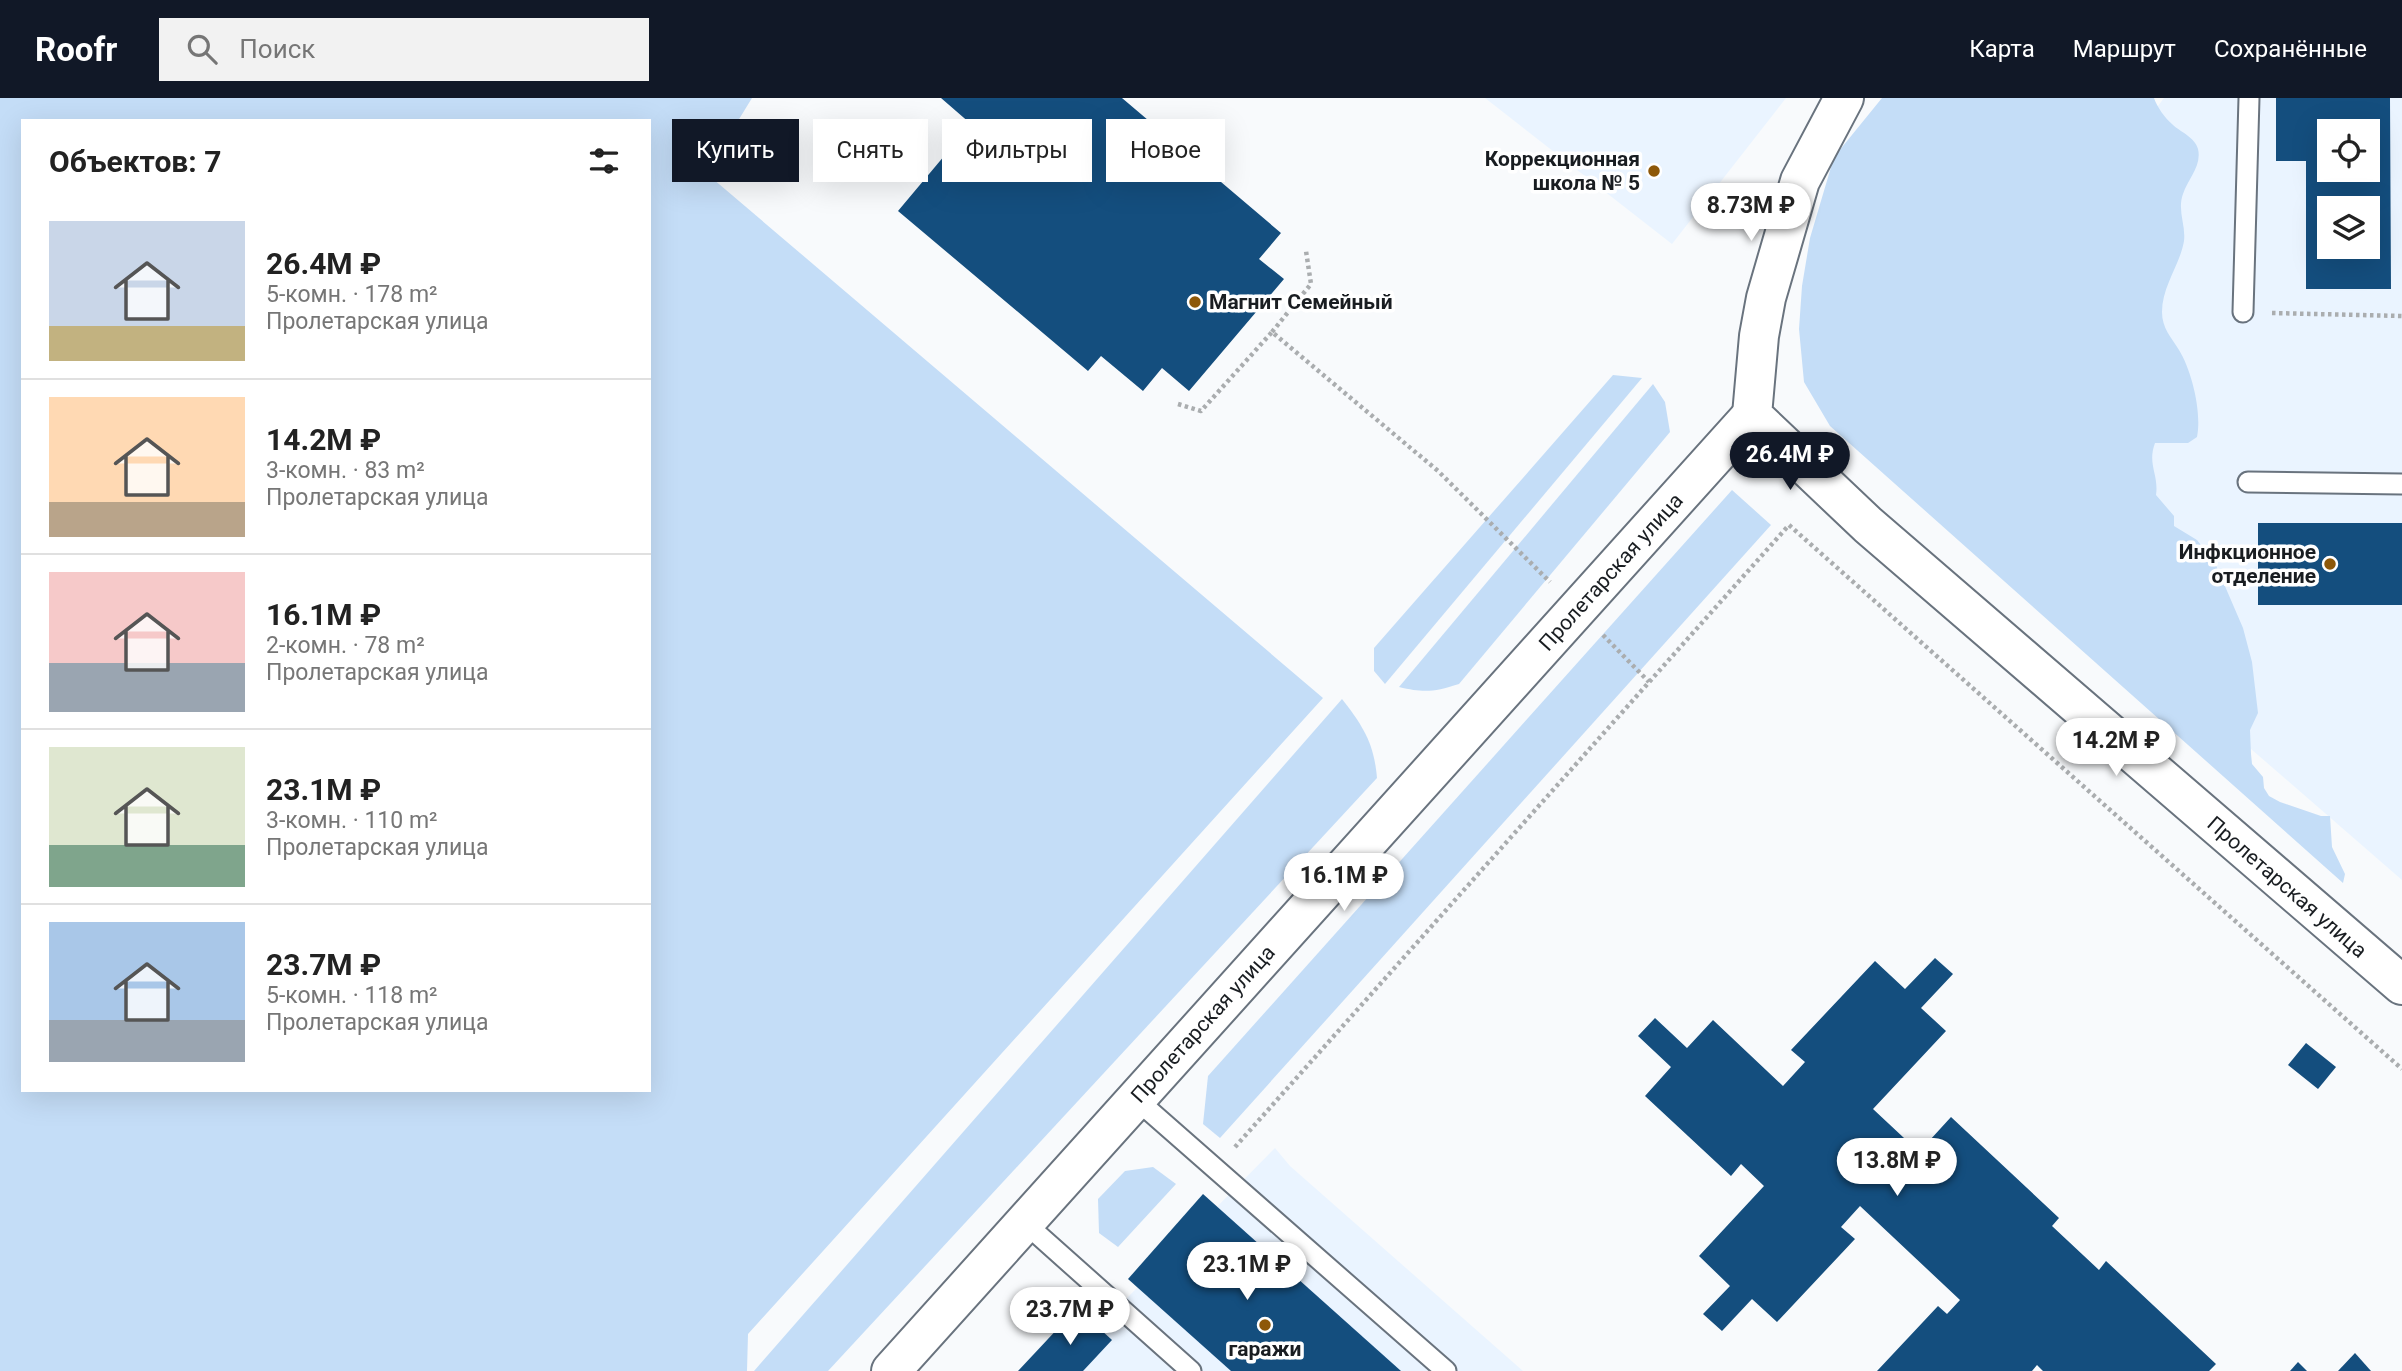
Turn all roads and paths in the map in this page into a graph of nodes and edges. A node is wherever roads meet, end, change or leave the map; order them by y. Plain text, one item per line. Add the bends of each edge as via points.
1 (1844, 98) edge
2 (2249, 98) edge
3 (1306, 251) dead end
4 (2243, 312) joint
5 (2402, 316) edge
6 (1272, 332) junction
7 (1178, 404) dead end
8 (1752, 415) junction
9 (2248, 482) dead end
10 (2402, 484) edge
11 (1577, 610) junction
12 (1649, 682) junction
13 (2402, 985) edge
14 (2402, 1069) edge
15 (1136, 1099) junction
16 (1216, 1169) junction
17 (1025, 1223) junction
18 (891, 1371) edge
19 (1191, 1371) edge
20 (1446, 1371) edge

1 - 8 street via 1800,181 1766,299
2 - 4 lane
3 - 6 path via 1311,284
4 - 5 path
6 - 7 path via 1201,411
6 - 11 path via 1438,471
8 - 11 street, Пролетарская улица
8 - 13 street, Пролетарская улица via 1868,526
9 - 10 lane
11 - 12 path
11 - 15 street, Пролетарская улица
12 - 14 path via 1789,525
12 - 16 path
15 - 16 lane
15 - 17 street, Пролетарская улица
16 - 20 lane
17 - 18 street, Пролетарская улица
17 - 19 lane

